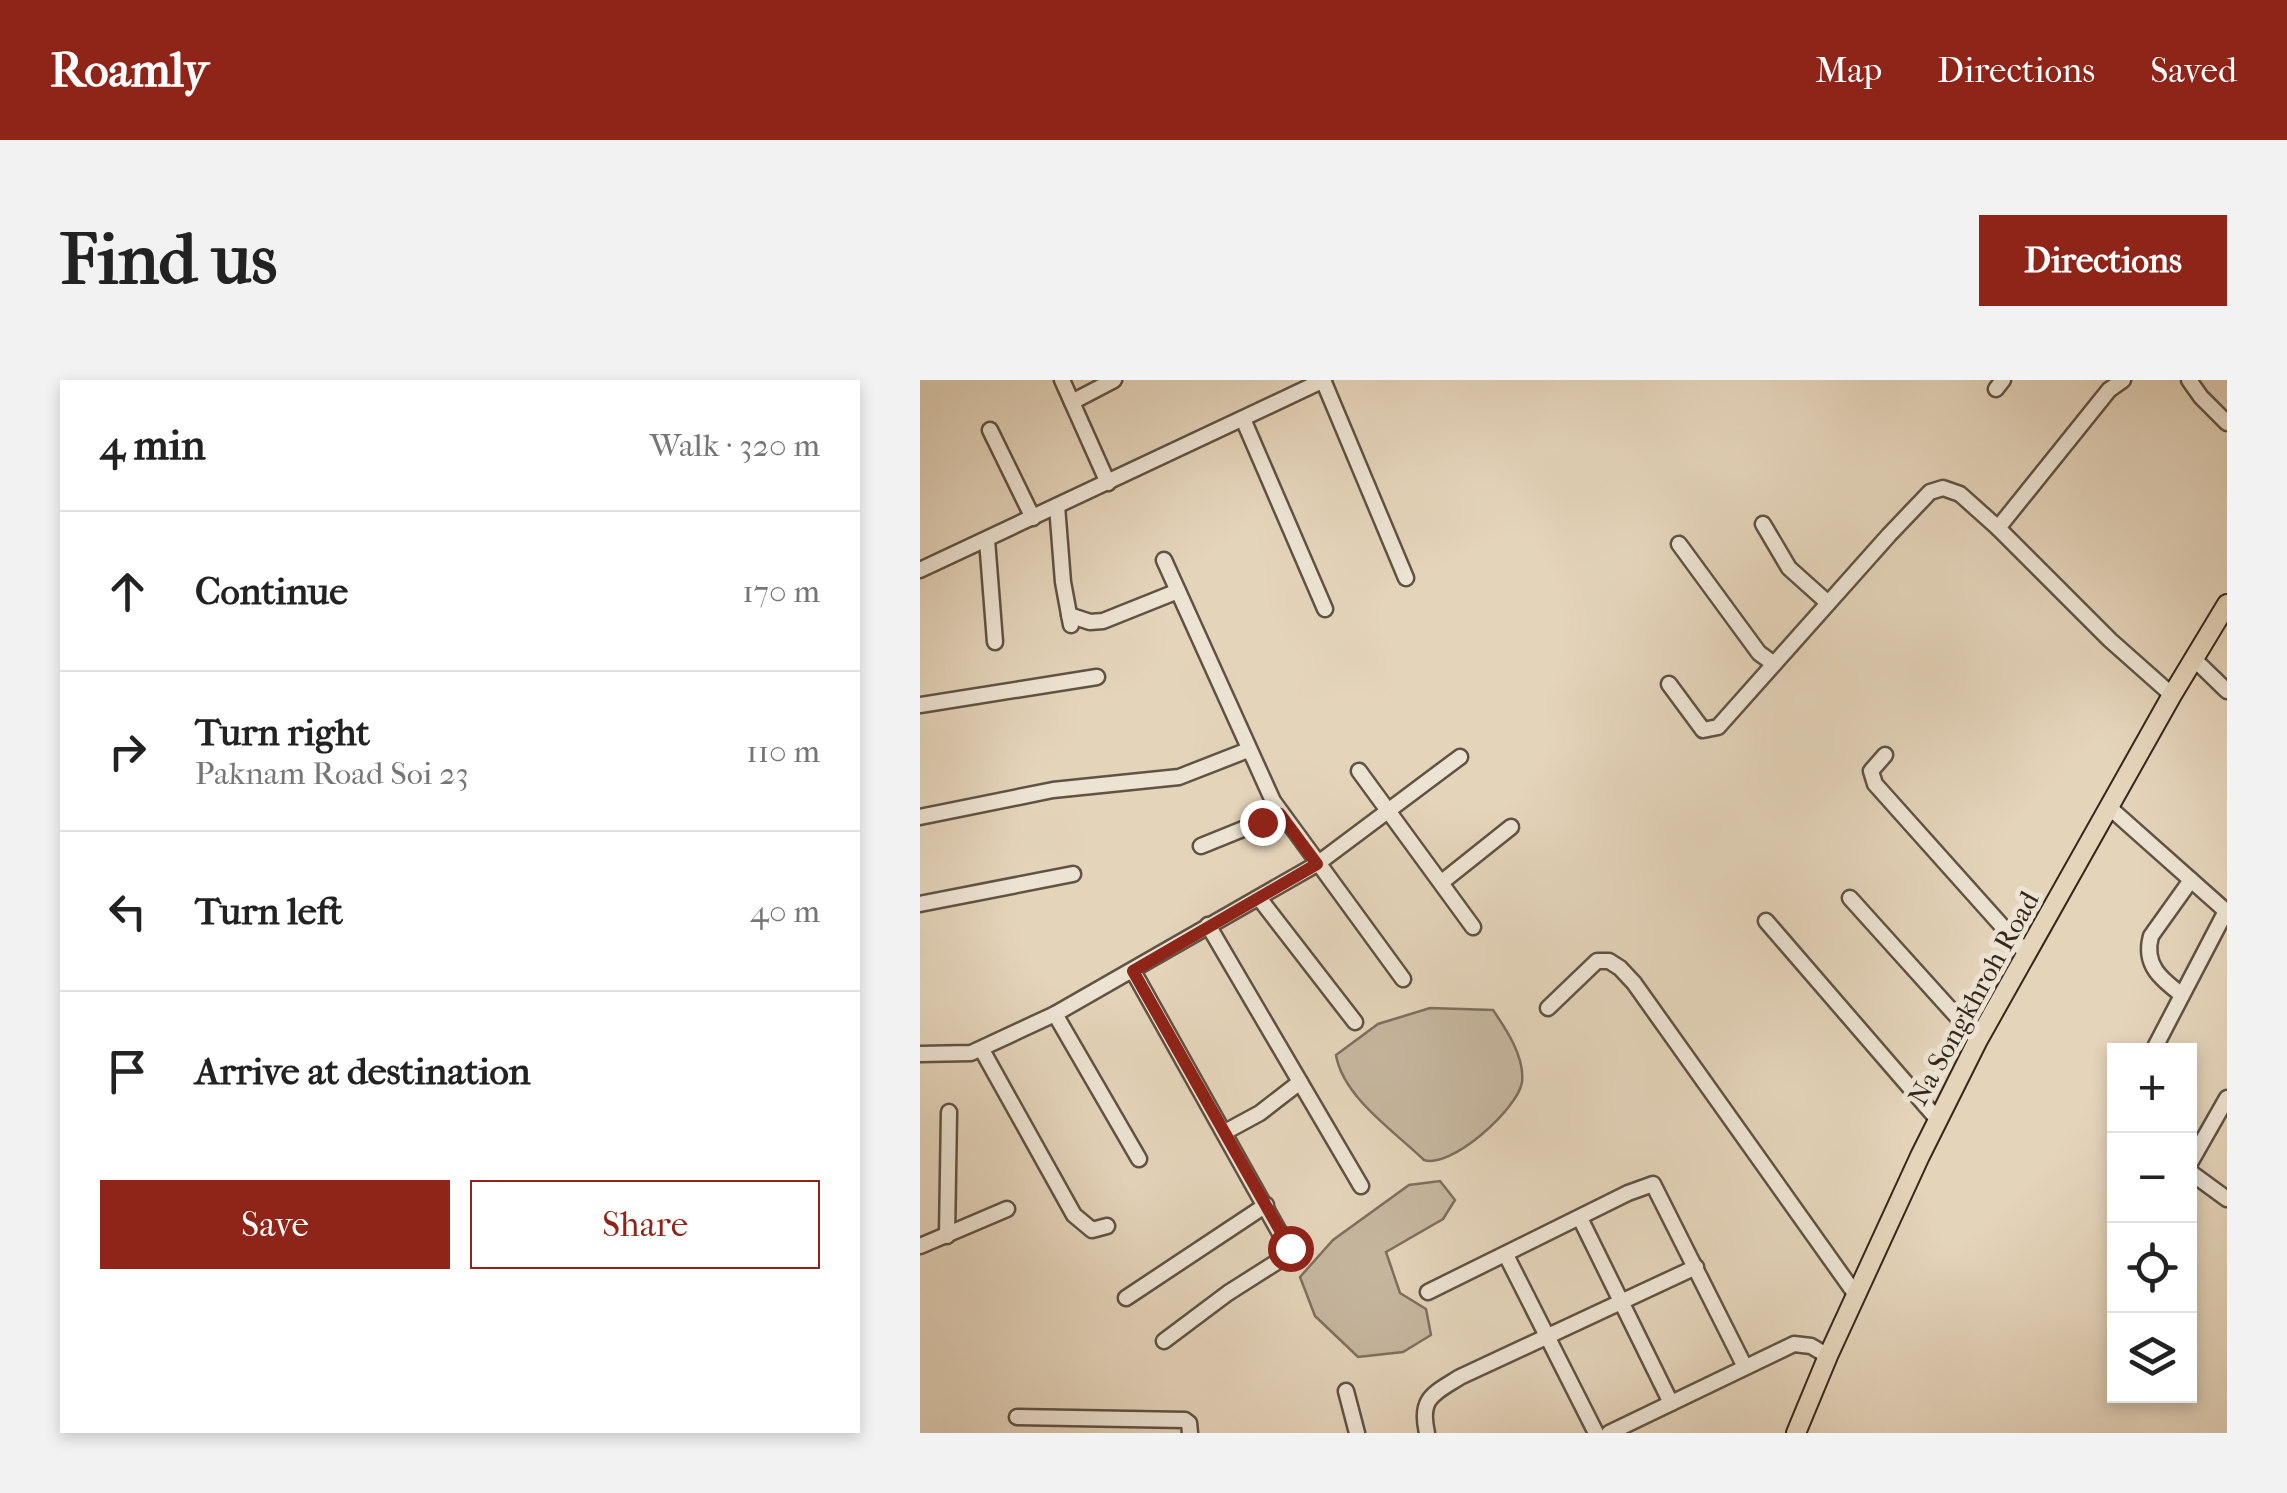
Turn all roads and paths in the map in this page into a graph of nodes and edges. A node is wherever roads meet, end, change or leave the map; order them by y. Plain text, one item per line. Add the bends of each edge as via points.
1 (1062, 380) edge
2 (1114, 380) edge
3 (1323, 380) edge
4 (2123, 380) edge
5 (2189, 380) edge
6 (1072, 402) junction
7 (1243, 418) junction
8 (2227, 422) edge
9 (990, 430) dead end
10 (1108, 483) junction
11 (1057, 506) junction
12 (1033, 518) junction
13 (1763, 524) dead end
14 (1998, 528) junction
15 (987, 540) junction
16 (1679, 544) dead end
17 (1164, 560) dead end
18 (920, 570) edge
19 (1406, 578) dead end
20 (1178, 591) junction
21 (1828, 603) junction
22 (2227, 604) edge
23 (1324, 609) dead end
24 (995, 642) dead end
25 (2193, 658) junction
26 (1774, 664) junction
27 (1098, 677) dead end
28 (1669, 684) dead end
29 (2227, 691) edge
30 (2172, 694) junction
31 (920, 704) edge
32 (1248, 750) junction
33 (1885, 755) dead end
34 (1460, 758) dead end
35 (1359, 771) dead end
36 (2110, 808) junction
37 (1390, 811) junction
38 (1280, 814) junction
39 (920, 817) edge
40 (1511, 827) dead end
41 (1201, 846) dead end
42 (1317, 864) junction
43 (1073, 874) dead end
44 (2191, 880) junction
45 (1442, 882) junction
46 (1259, 898) junction
47 (1850, 898) dead end
48 (920, 904) edge
49 (2226, 912) edge
50 (1766, 920) dead end
51 (1208, 925) junction
52 (1474, 927) dead end
53 (2028, 954) junction
54 (1133, 971) junction
55 (1404, 979) dead end
56 (2182, 994) junction
57 (1548, 1008) dead end
58 (1055, 1014) junction
59 (1355, 1022) dead end
60 (1978, 1040) junction
61 (2157, 1043) edge
62 (982, 1050) junction
63 (920, 1054) edge
64 (1300, 1082) junction
65 (2227, 1098) edge
66 (950, 1112) dead end
67 (1938, 1120) junction
68 (1224, 1132) junction
69 (2197, 1150) edge
70 (1139, 1159) dead end
71 (2197, 1177) edge
72 (1361, 1186) dead end
73 (2227, 1198) edge
74 (1266, 1205) junction
75 (1007, 1209) dead end
76 (1580, 1218) junction
77 (1107, 1226) dead end
78 (947, 1236) junction
79 (920, 1246) edge
80 (1506, 1256) junction
81 (1696, 1267) junction
82 (1428, 1292) dead end
83 (1856, 1295) junction
84 (1126, 1298) dead end
85 (1620, 1302) junction
86 (1547, 1338) junction
87 (1164, 1340) dead end
88 (1828, 1356) junction
89 (1744, 1367) junction
90 (1346, 1391) dead end
91 (1671, 1402) junction
92 (1018, 1417) dead end
93 (1190, 1433) edge
94 (1357, 1433) edge
95 (1426, 1433) edge
96 (1596, 1433) edge
97 (1609, 1433) edge
98 (1796, 1433) edge

1 - 6 street
2 - 6 street
3 - 7 street
3 - 19 street
4 - 14 street
5 - 8 street
6 - 10 street
7 - 10 street
7 - 23 street
9 - 12 street
10 - 11 street
11 - 12 street
11 - 20 street via 1070,620 1103,621
12 - 15 street
13 - 21 street via 1789,568
14 - 21 street via 1960,494 1934,489
14 - 30 street
15 - 18 street
15 - 24 street
16 - 26 street
17 - 20 street
20 - 32 street
21 - 26 street
22 - 25 main road, Na Songkhroh Road
25 - 29 street
25 - 30 main road, Na Songkhroh Road
26 - 28 street via 1710,731
27 - 31 street
30 - 36 main road, Na Songkhroh Road
32 - 38 street
32 - 39 street via 1180,777 1053,790
33 - 53 street via 1871,771 1875,784
34 - 37 street
35 - 37 street
36 - 44 street
36 - 53 main road, Na Songkhroh Road
37 - 42 street
37 - 45 street
38 - 41 street
38 - 42 street
40 - 45 street
42 - 46 street
42 - 55 street
43 - 48 street
44 - 49 street
44 - 56 street via 2148,947 2152,967
45 - 52 street
46 - 51 street
46 - 59 street
47 - 60 street
49 - 56 street
50 - 67 street
51 - 54 street
51 - 64 street
53 - 60 main road, Na Songkhroh Road
54 - 58 street
54 - 68 street
56 - 61 street
57 - 83 street via 1597,961 1627,974
58 - 62 street
58 - 70 street
60 - 67 main road, Na Songkhroh Road
62 - 63 street
62 - 77 street via 1074,1216 1092,1230
64 - 68 street
64 - 72 street
65 - 69 street
66 - 78 street
67 - 83 main road, Na Songkhroh Road
68 - 74 street
71 - 73 street
74 - 84 street
74 - 87 street via 1290,1256
75 - 78 street
76 - 80 street
76 - 81 street via 1653,1184
76 - 85 street
78 - 79 street
80 - 82 street
80 - 86 street
81 - 85 street
81 - 89 street
83 - 88 main road, Na Songkhroh Road
85 - 86 street
85 - 91 street
86 - 95 street via 1436,1392 1422,1414
86 - 96 street
88 - 89 street via 1794,1344
88 - 98 main road, Na Songkhroh Road
89 - 91 street
90 - 94 street
91 - 97 street
92 - 93 street via 1185,1420

